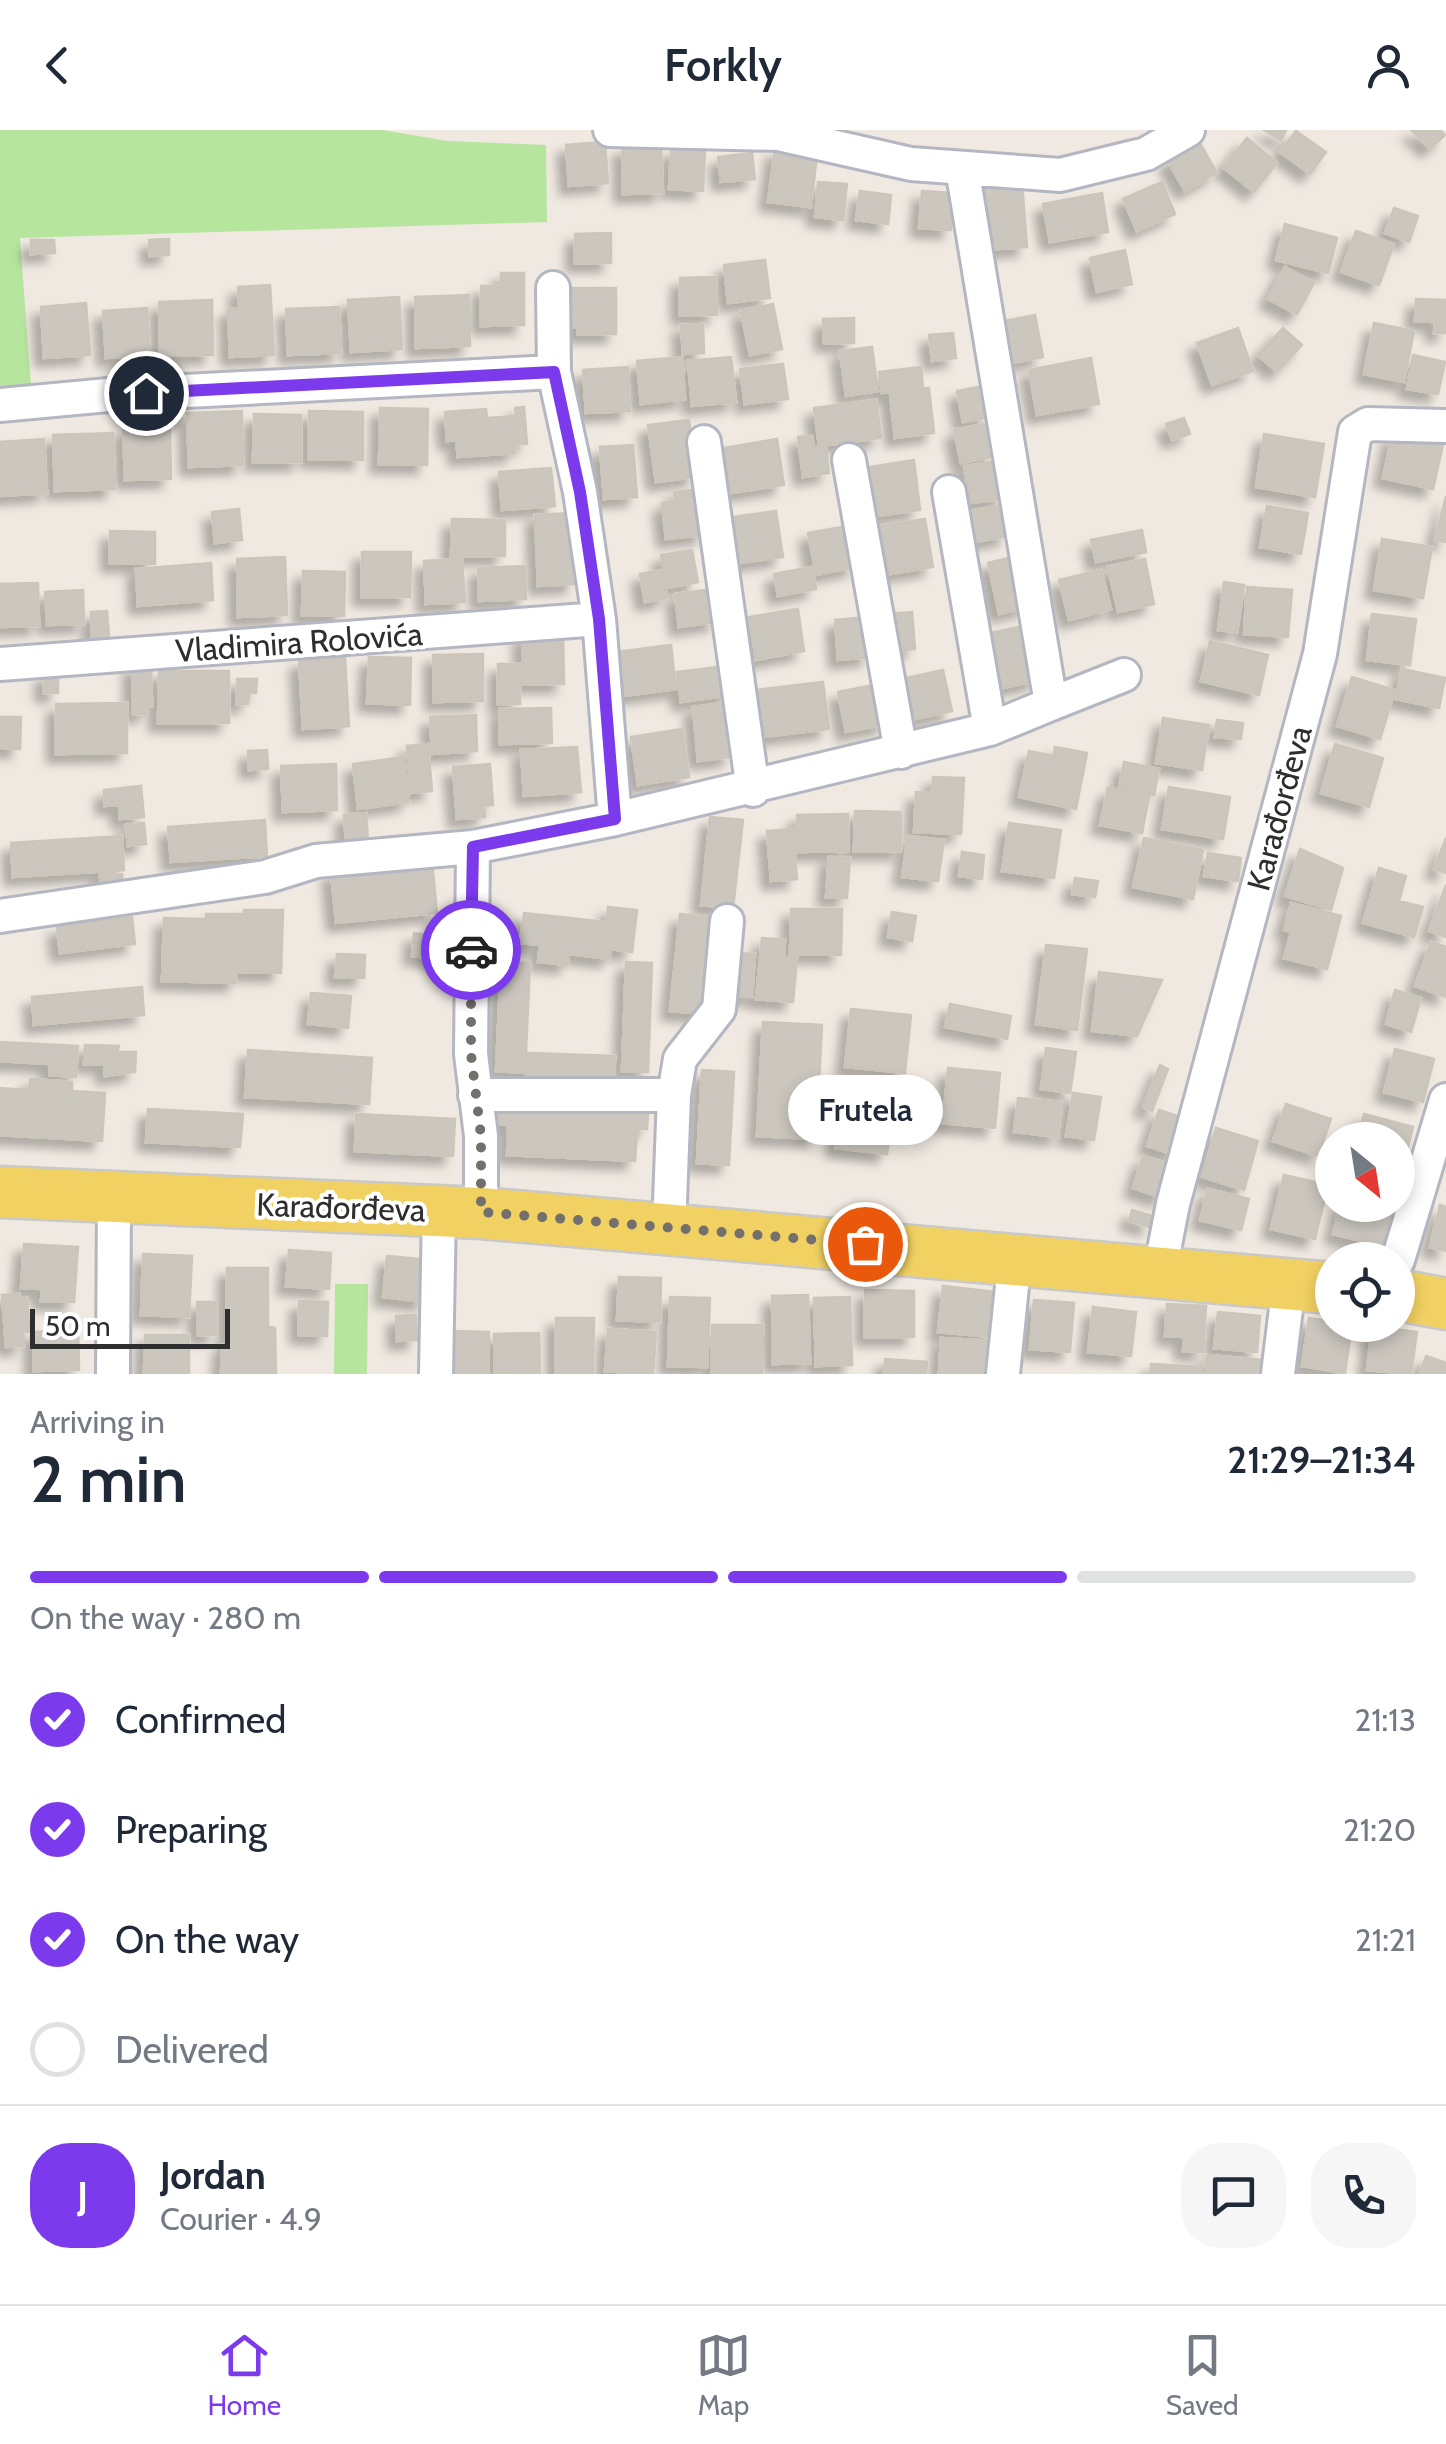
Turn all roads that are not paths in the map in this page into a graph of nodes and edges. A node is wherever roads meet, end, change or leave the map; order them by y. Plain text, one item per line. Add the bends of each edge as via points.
1 (610, 130) edge
2 (1188, 130) edge
3 (962, 168) junction
4 (553, 288) dead end
5 (554, 372) junction
6 (0, 405) edge
7 (1446, 426) edge
8 (704, 442) dead end
9 (849, 460) dead end
10 (948, 492) dead end
11 (599, 619) junction
12 (0, 664) edge
13 (1124, 675) dead end
14 (1051, 704) junction
15 (990, 729) junction
16 (902, 752) junction
17 (753, 790) junction
18 (615, 819) junction
19 (473, 847) junction
20 (0, 916) edge
21 (727, 921) dead end
22 (476, 1095) junction
23 (674, 1096) junction
24 (1446, 1100) edge
25 (0, 1192) edge
26 (114, 1198) junction
27 (460, 1211) junction
28 (669, 1228) junction
29 (1403, 1242) edge
30 (1015, 1257) junction
31 (1160, 1270) junction
32 (1311, 1286) edge
33 (1415, 1298) edge
34 (1446, 1304) edge
35 (113, 1374) edge
36 (436, 1374) edge
37 (1003, 1374) edge
38 (1278, 1374) edge

1 - 3 street via 778,134 896,161
2 - 3 street via 1146,154 1083,172
3 - 14 street
4 - 5 street
5 - 6 street
5 - 11 street
7 - 31 street, Karađorđeva via 1368,424 1355,432 1315,673
8 - 17 street
9 - 16 street
10 - 15 street
11 - 12 street, Vladimira Rolovića
11 - 18 street
13 - 14 street
14 - 15 street
15 - 16 street
16 - 17 street
17 - 18 street
18 - 19 street
19 - 20 street via 316,861 265,877
19 - 22 street
21 - 23 street via 719,1010 680,1059
22 - 23 street
22 - 27 street
23 - 28 street
24 - 29 street
25 - 26 main road, Karađorđeva
26 - 27 main road, Karađorđeva
26 - 35 street
27 - 28 main road, Karađorđeva
27 - 36 street
28 - 30 main road, Karađorđeva
30 - 31 main road, Karađorđeva
30 - 37 street
31 - 32 main road, Karađorđeva
32 - 38 street
33 - 34 main road

